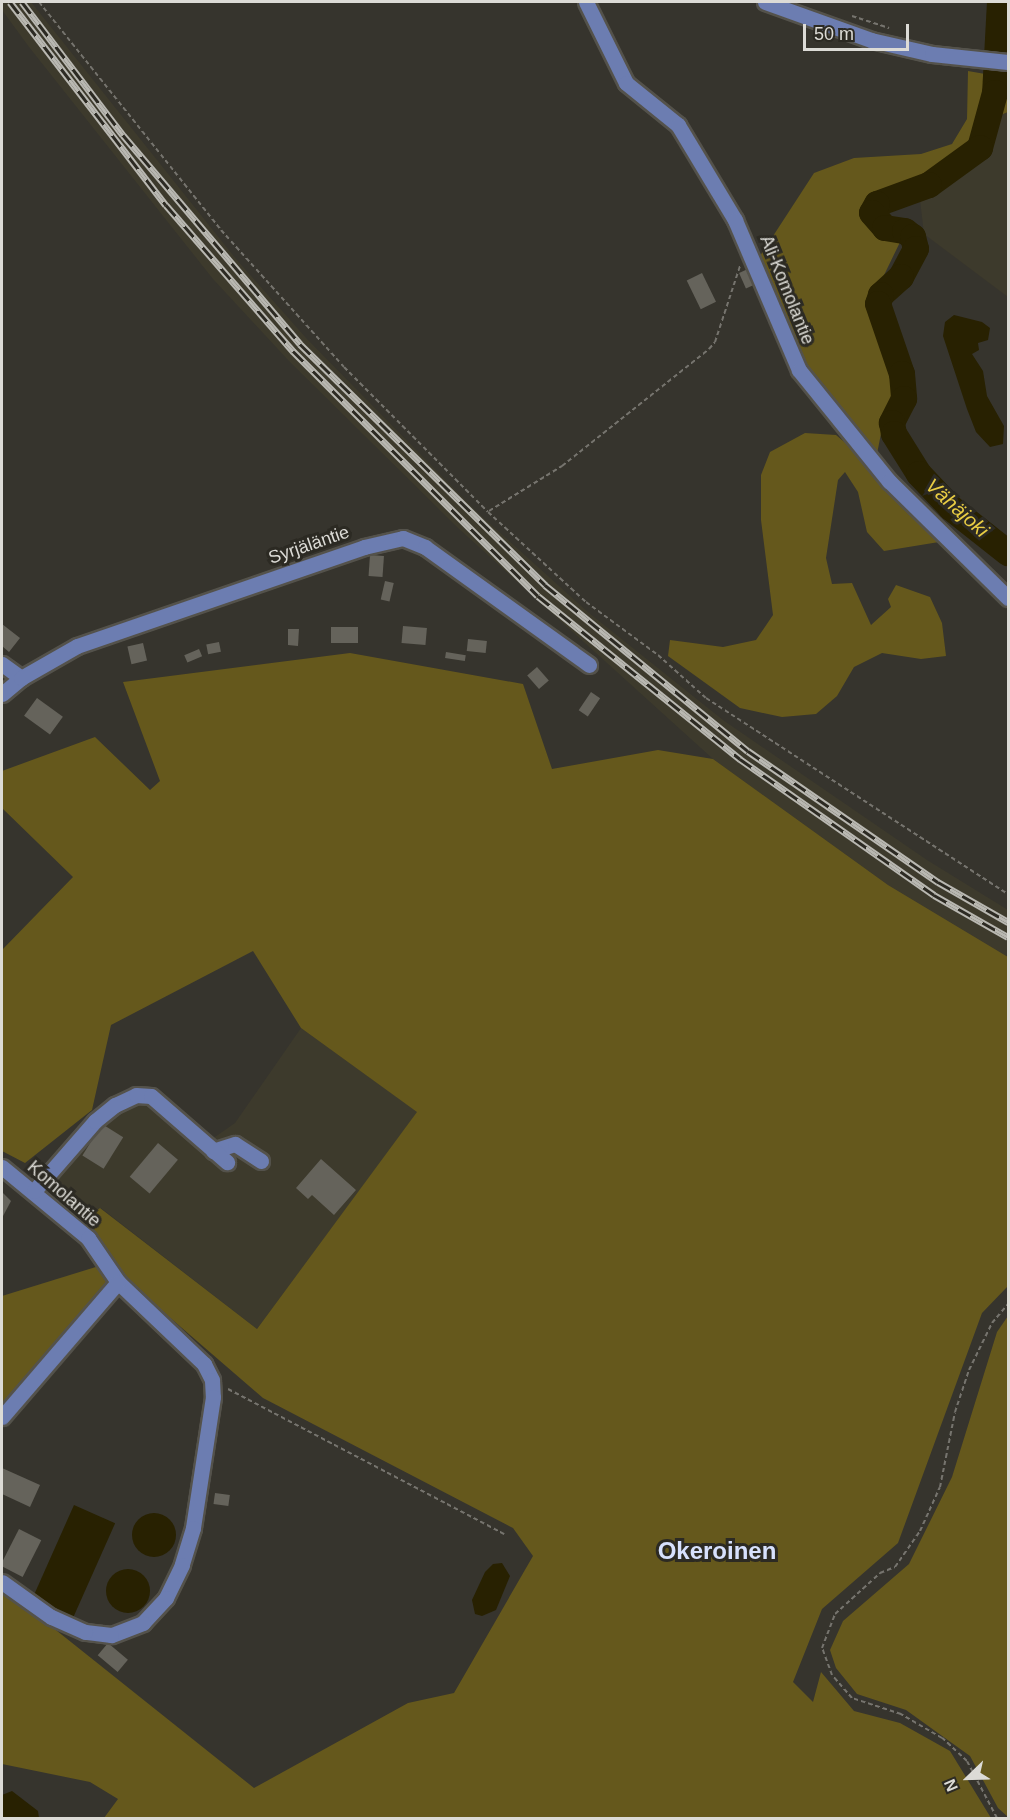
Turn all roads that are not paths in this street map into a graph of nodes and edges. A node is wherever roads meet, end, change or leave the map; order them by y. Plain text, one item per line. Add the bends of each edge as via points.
1 (586, 2) edge
2 (765, 2) edge
3 (1008, 63) edge
4 (1008, 598) edge
5 (2, 664) edge
6 (588, 665) dead end
7 (21, 678) junction
8 (2, 694) edge
9 (213, 1150) junction
10 (261, 1161) dead end
11 (226, 1162) dead end
12 (2, 1167) edge
13 (34, 1191) junction
14 (118, 1282) junction
15 (2, 1417) edge
16 (2, 1582) edge

1 - 4 street, Ali-Komolantie via 626,83 678,125 750,248 799,370 889,481
2 - 3 street via 871,40 932,54
5 - 7 street
6 - 7 street, Syrjäläntie via 425,547 403,538 364,547 77,646
7 - 8 street, Syrjäläntie
9 - 10 street via 235,1144
9 - 11 street
9 - 13 street via 151,1096 136,1095 95,1121
12 - 13 street, Komolantie
13 - 14 street, Komolantie via 88,1238
14 - 15 street
14 - 16 street, Komolantie via 204,1364 212,1380 194,1527 182,1565 156,1612 129,1631 111,1635 85,1632 51,1617

